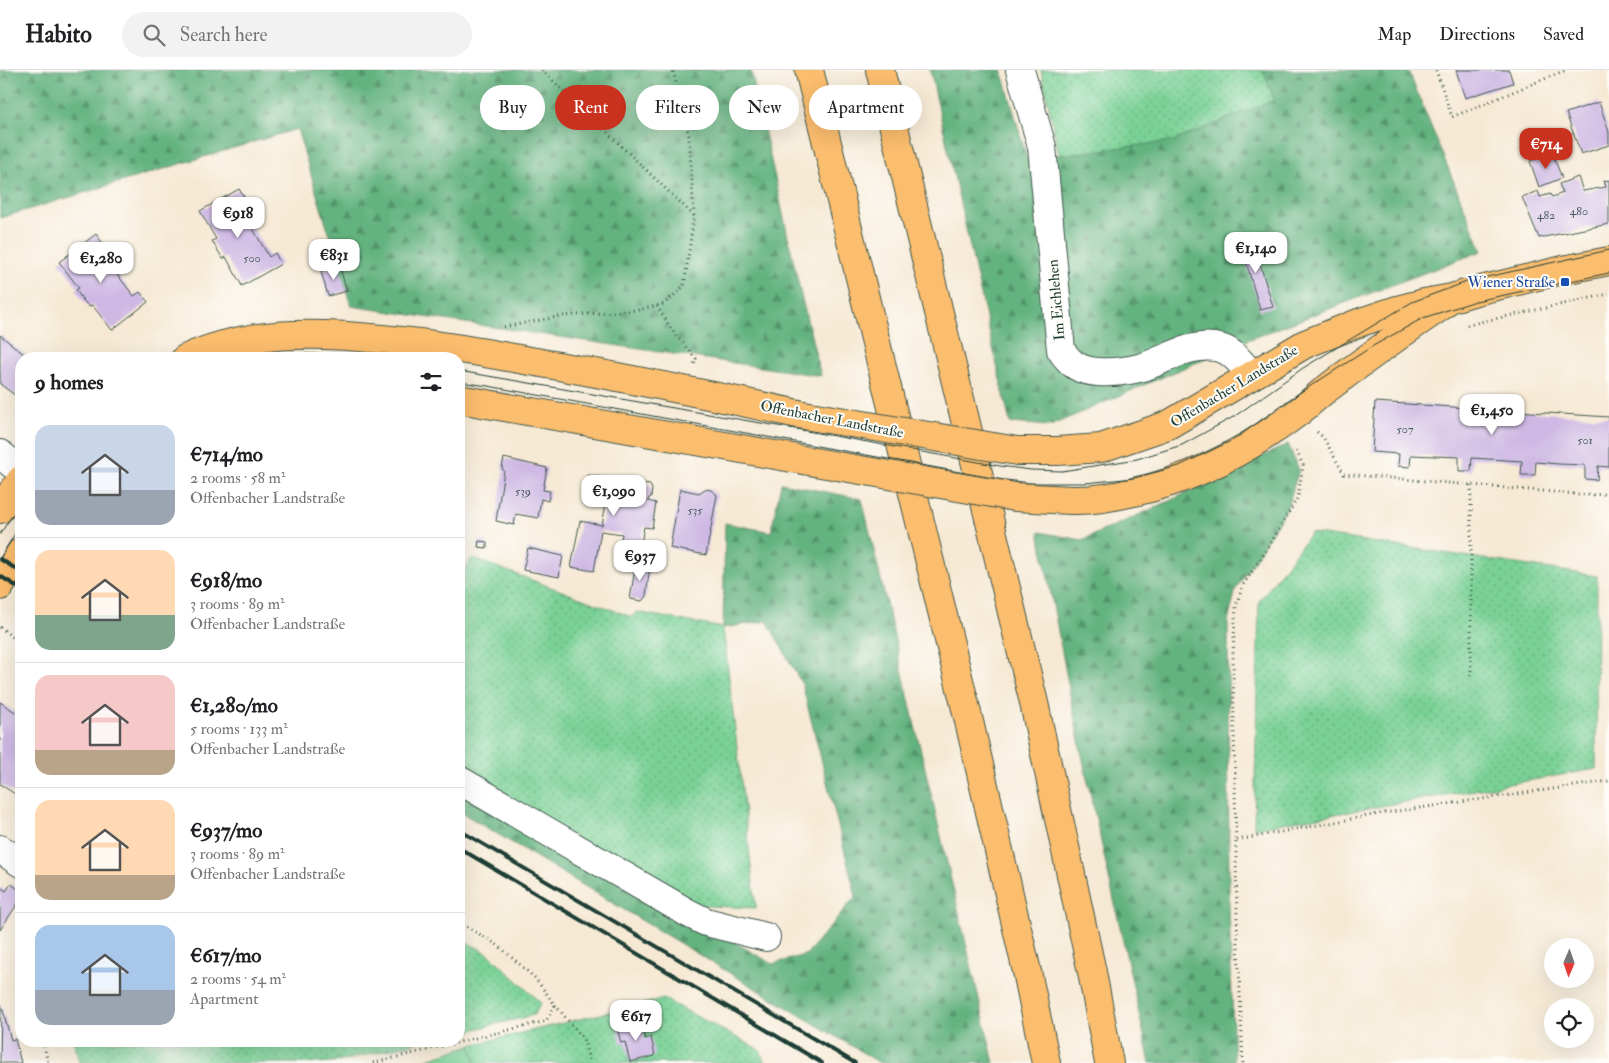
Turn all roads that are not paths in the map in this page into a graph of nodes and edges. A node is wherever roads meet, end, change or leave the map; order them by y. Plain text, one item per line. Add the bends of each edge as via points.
1 (809, 70) edge
2 (880, 70) edge
3 (1020, 70) edge
4 (1609, 261) edge
5 (1452, 298) junction
6 (204, 352) edge
7 (1251, 375) junction
8 (465, 400) edge
9 (0, 454) edge
10 (15, 466) edge
11 (15, 488) edge
12 (0, 509) edge
13 (15, 562) edge
14 (0, 586) edge
15 (465, 783) edge
16 (0, 849) edge
17 (15, 859) edge
18 (766, 937) dead end
19 (1046, 1063) edge
20 (1109, 1063) edge

1 - 19 main road via 968,717
2 - 20 main road via 1034,703
3 - 7 street, Im Eichlehen via 1042,147 1061,350 1068,362 1093,372 1122,372 1188,350 1209,347 1222,348 1231,354
4 - 5 main road, Offenbacher Landstraße
5 - 7 main road, Offenbacher Landstraße via 1397,310 1305,344
5 - 8 main road, Offenbacher Landstraße, bridge via 1299,411 1211,467 1163,486 1086,501 1016,497
6 - 7 main road, Offenbacher Landstraße, bridge via 226,344 298,334 416,342 688,390 798,414 1017,451 1101,448 1168,426
9 - 10 street
11 - 12 main road
13 - 14 main road
15 - 18 street via 688,913 706,922
16 - 17 street

